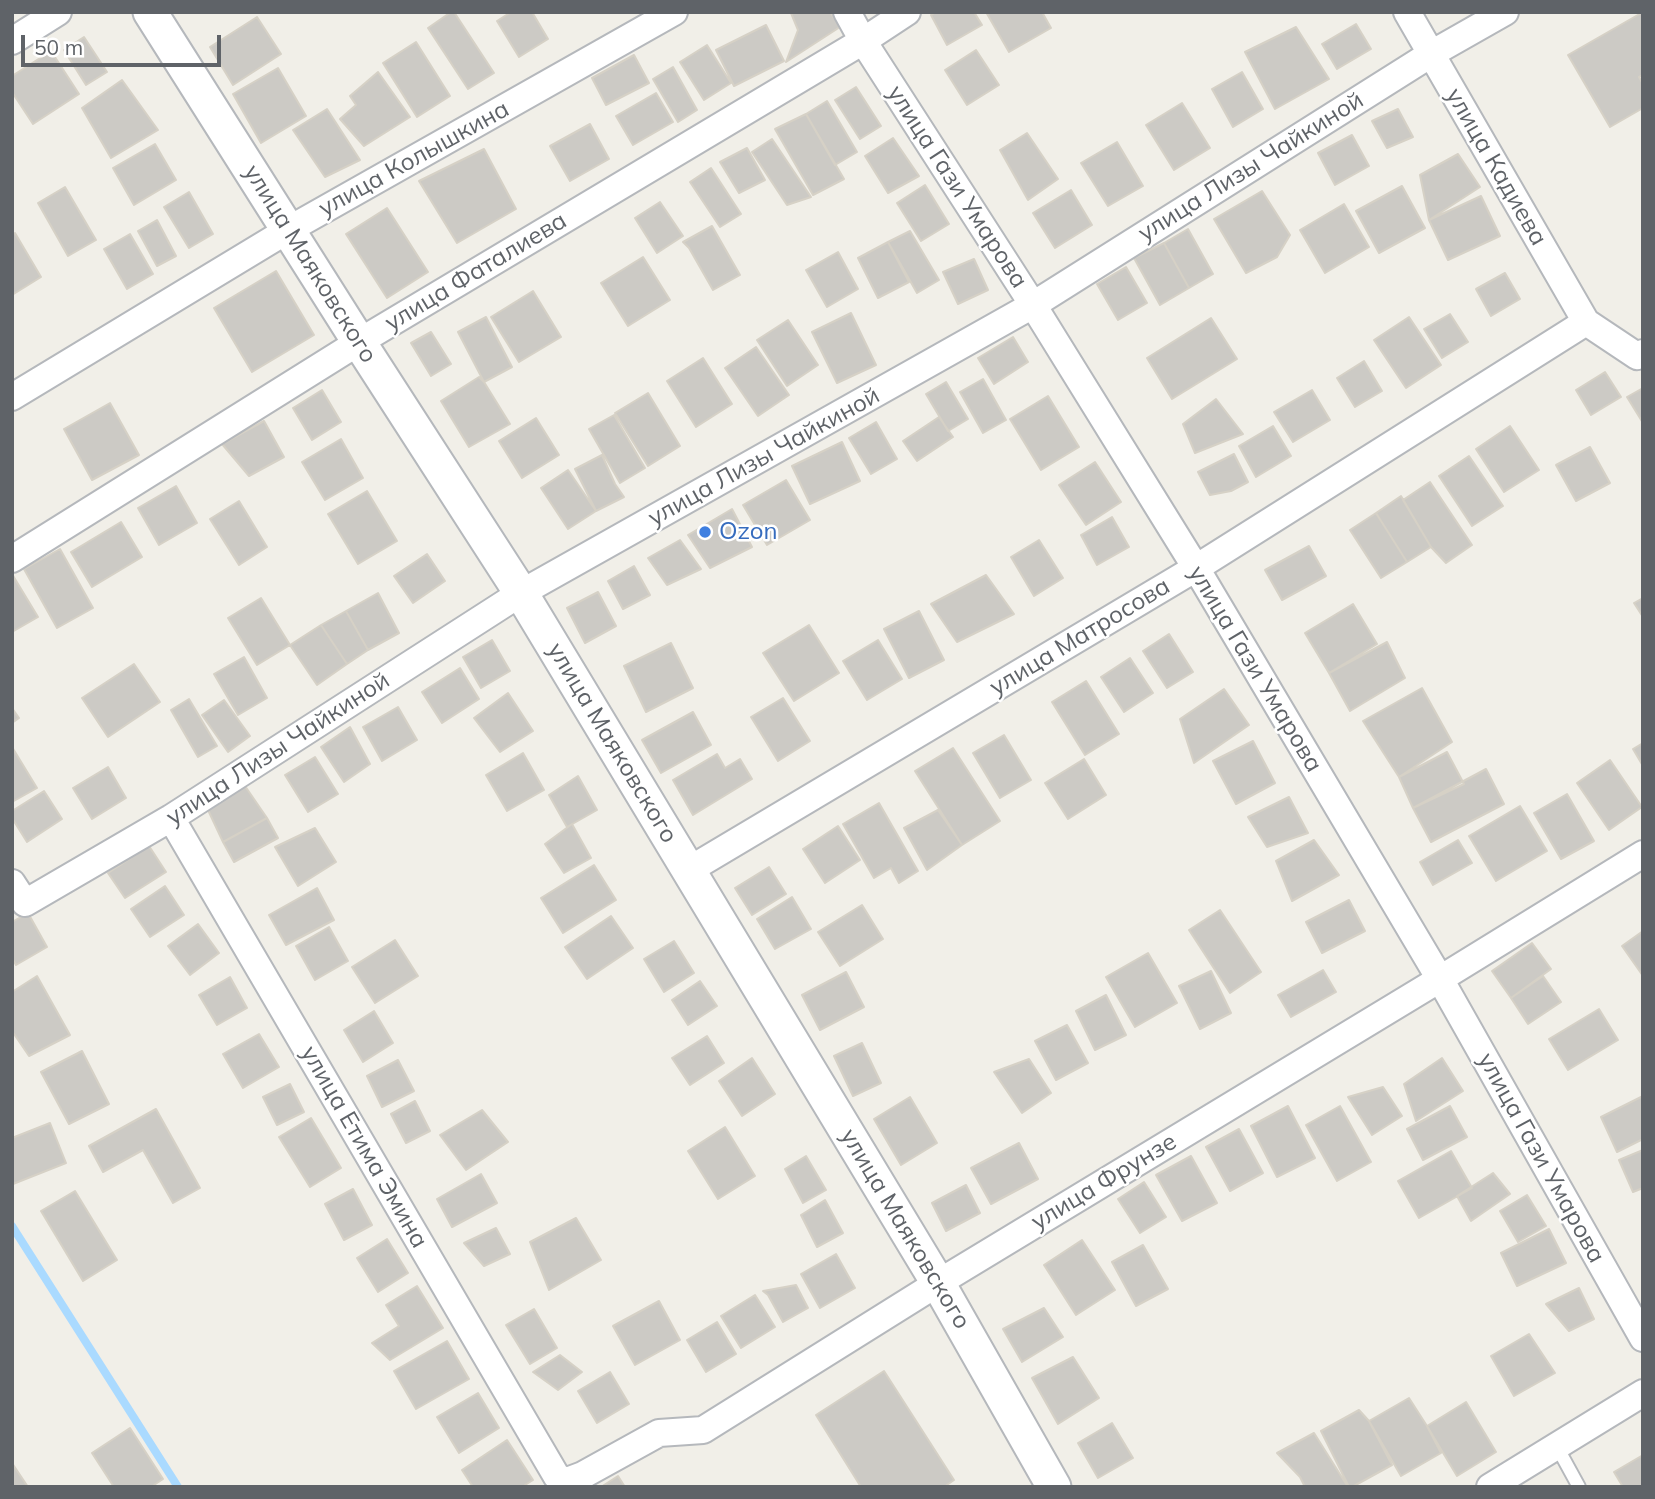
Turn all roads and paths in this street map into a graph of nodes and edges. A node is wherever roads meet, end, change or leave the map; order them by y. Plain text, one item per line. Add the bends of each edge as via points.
1 (58, 12) edge
2 (150, 12) edge
3 (674, 12) edge
4 (847, 12) edge
5 (907, 12) edge
6 (1407, 12) edge
7 (1504, 12) edge
8 (12, 41) edge
9 (863, 41) junction
10 (1431, 54) junction
11 (288, 230) junction
12 (1033, 305) junction
13 (1586, 322) junction
14 (359, 342) junction
15 (1643, 353) edge
16 (12, 397) edge
17 (12, 559) edge
18 (1196, 568) junction
19 (521, 593) junction
20 (171, 818) junction
21 (1643, 855) edge
22 (689, 870) junction
23 (18, 893) edge
24 (1440, 979) junction
25 (938, 1283) junction
26 (1643, 1338) edge
27 (1643, 1393) edge
28 (1556, 1445) junction
29 (557, 1477) joint
30 (1054, 1487) edge
31 (1490, 1487) edge
32 (1578, 1487) edge

1 - 8 street
2 - 11 street, улица Маяковского
3 - 11 street, улица Колышкина
4 - 9 street, улица Гази Умарова
5 - 9 street, улица Фаталиева
6 - 10 street, улица Кадиева
7 - 10 street, улица Лизы Чайкиной
9 - 12 street, улица Гази Умарова
9 - 14 street, улица Фаталиева
10 - 12 street, улица Лизы Чайкиной
10 - 13 street, улица Кадиева
11 - 14 street, улица Маяковского
11 - 16 street, улица Колышкина
12 - 18 street, улица Гази Умарова
12 - 19 street, улица Лизы Чайкиной
13 - 15 street via 1637,356
13 - 18 street, улица Матросова
14 - 17 street, улица Фаталиева
14 - 19 street, улица Маяковского
18 - 22 street, улица Матросова
18 - 24 street, улица Гази Умарова
19 - 20 street, улица Лизы Чайкиной
19 - 22 street, улица Маяковского
20 - 23 street, улица Лизы Чайкиной
20 - 29 street, улица Етима Эмина
21 - 24 street, улица Фрунзе
22 - 25 street, улица Маяковского
24 - 25 street, улица Фрунзе
24 - 26 street, улица Гази Умарова
25 - 29 street, улица Фрунзе via 704,1430 659,1433 583,1475 567,1480
25 - 30 street, улица Маяковского
27 - 28 street
28 - 31 street
28 - 32 lane

